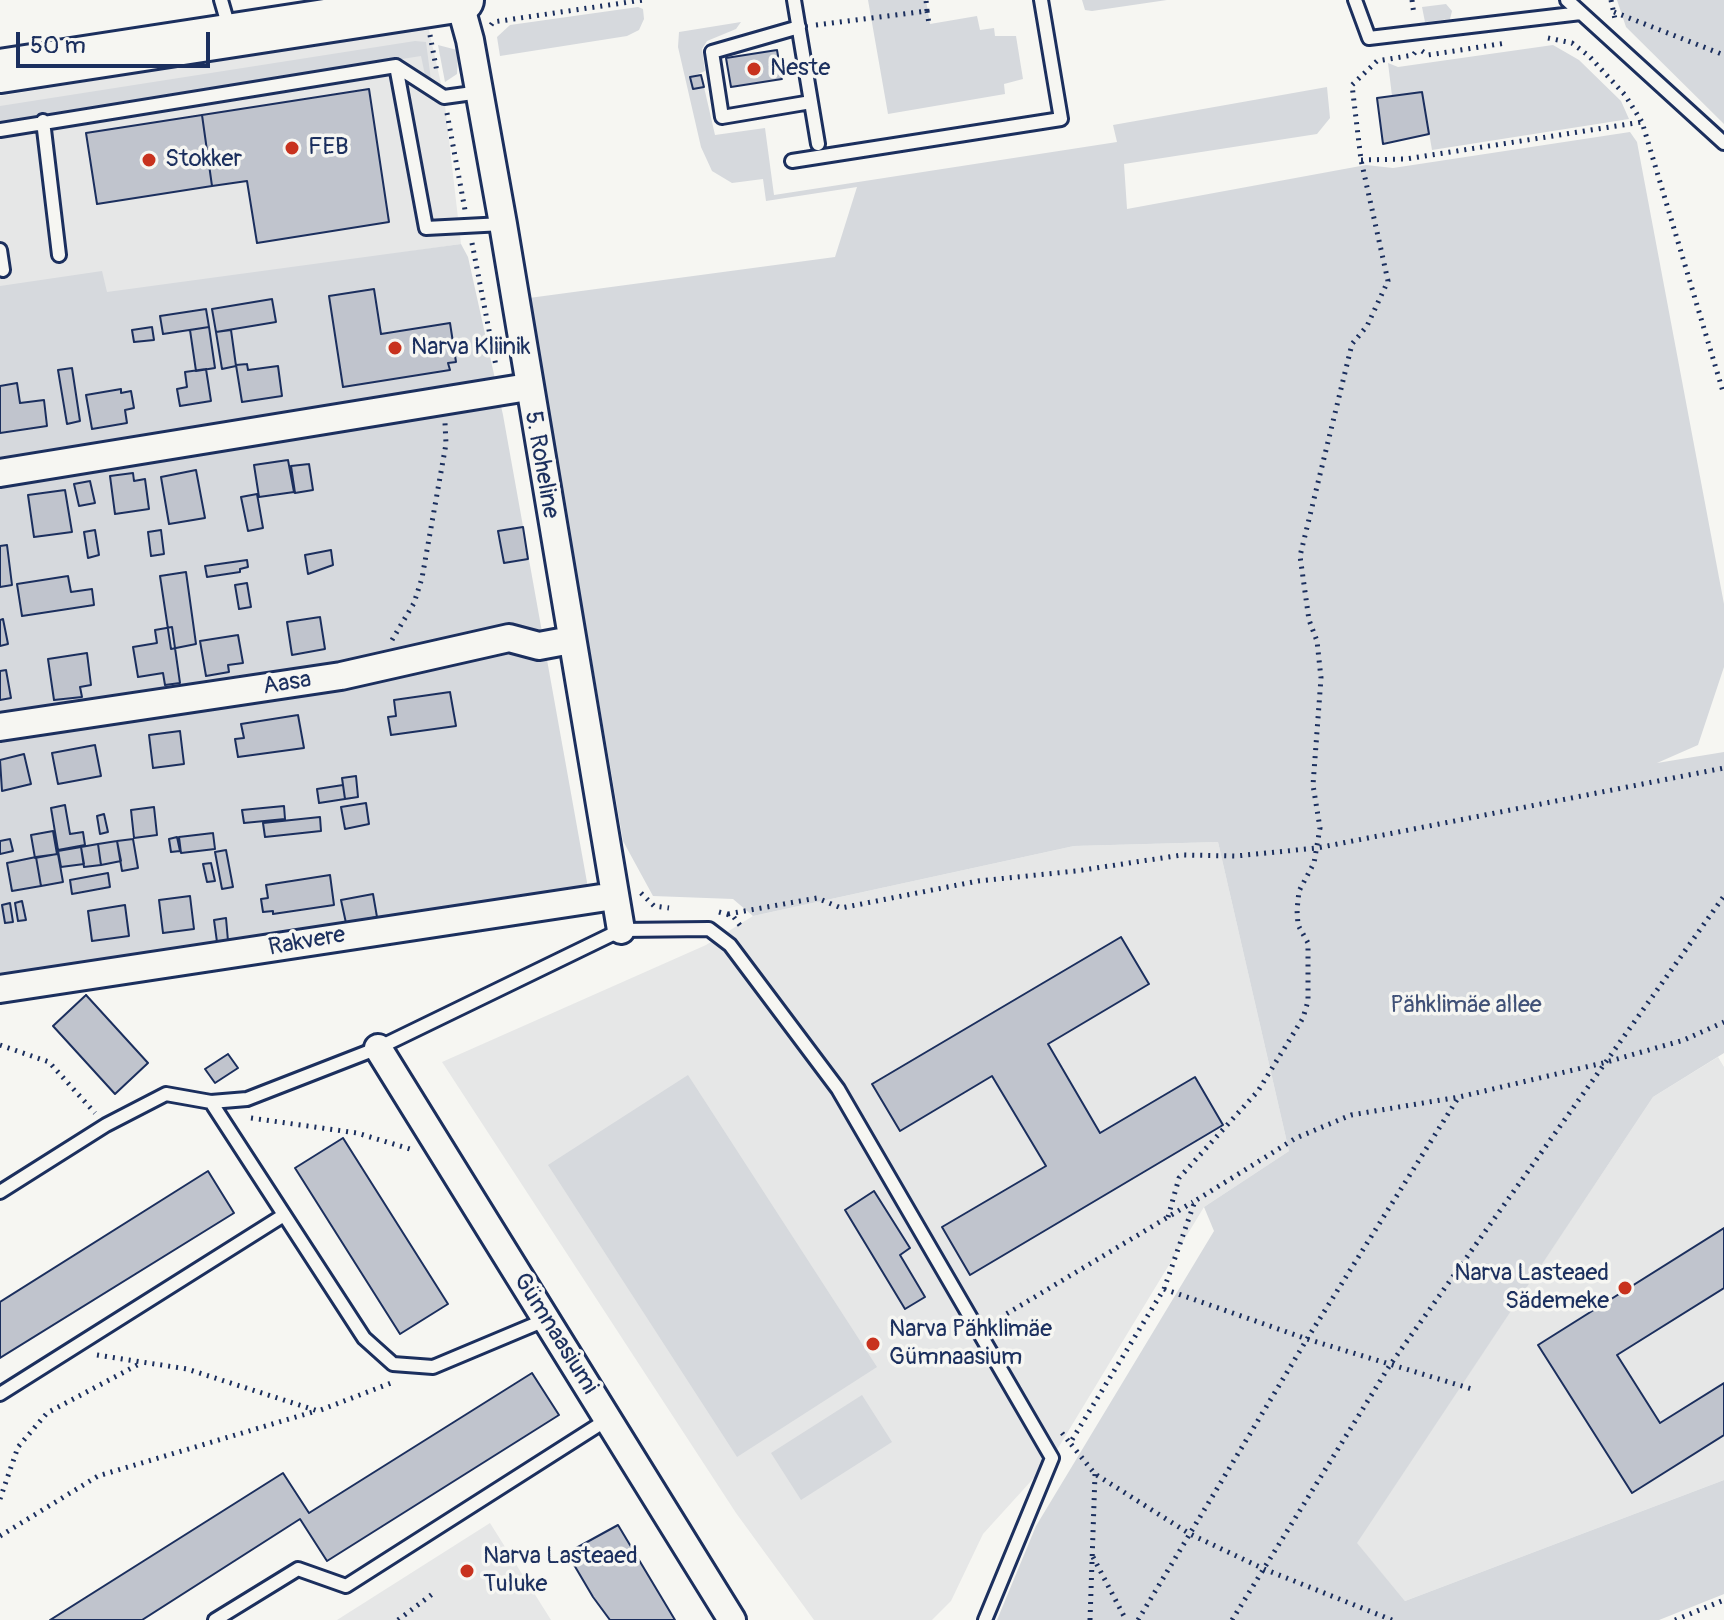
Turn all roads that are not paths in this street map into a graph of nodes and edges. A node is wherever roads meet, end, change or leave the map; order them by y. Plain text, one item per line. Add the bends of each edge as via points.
1 (289, 0) edge
2 (794, 0) edge
3 (1041, 0) edge
4 (1355, 0) edge
5 (1369, 0) edge
6 (1567, 0) edge
7 (1582, 6) edge
8 (452, 7) edge
9 (226, 15) edge
10 (799, 27) junction
11 (0, 47) edge
12 (396, 66) junction
13 (0, 71) edge
14 (480, 92) junction
15 (811, 102) junction
16 (43, 121) junction
17 (0, 130) edge
18 (1724, 143) edge
19 (818, 144) dead end
20 (792, 161) dead end
21 (503, 224) junction
22 (0, 250) edge
23 (59, 255) dead end
24 (3, 270) dead end
25 (528, 387) junction
26 (0, 473) edge
27 (571, 640) junction
28 (0, 727) edge
29 (612, 884) junction
30 (621, 930) junction
31 (0, 989) edge
32 (378, 1048) junction
33 (211, 1102) junction
34 (0, 1192) edge
35 (284, 1215) junction
36 (545, 1320) junction
37 (0, 1394) edge
38 (608, 1419) junction
39 (215, 1620) edge
40 (732, 1620) edge
41 (985, 1620) edge

1 - 9 highway
2 - 10 lane
3 - 20 lane via 1061,119
4 - 5 lane
4 - 7 lane via 1369,38
6 - 7 lane
7 - 18 lane
8 - 9 highway
8 - 14 street, 5. Roheline
9 - 11 highway
9 - 13 highway
10 - 15 lane
10 - 15 lane via 712,52 722,117
12 - 14 lane via 444,97
12 - 16 lane
12 - 21 lane via 426,228
14 - 21 street, 5. Roheline
15 - 19 lane
16 - 17 lane
16 - 23 lane
21 - 25 street, 5. Roheline
22 - 24 lane
25 - 26 street
25 - 27 street, 5. Roheline
27 - 28 street, Aasa via 539,646 509,638 341,676
27 - 29 street, 5. Roheline
29 - 30 street, 5. Roheline
29 - 31 street, Rakvere
30 - 32 lane
30 - 41 lane via 709,929 730,945 838,1089 1052,1458
32 - 33 lane via 247,1099
32 - 36 street, Gümnaasiumi
33 - 34 lane via 166,1094
33 - 35 lane
35 - 36 lane via 364,1338 393,1364 433,1367
35 - 37 lane
36 - 38 street, Gümnaasiumi
38 - 39 lane via 346,1586 298,1569
38 - 40 street, Gümnaasiumi

